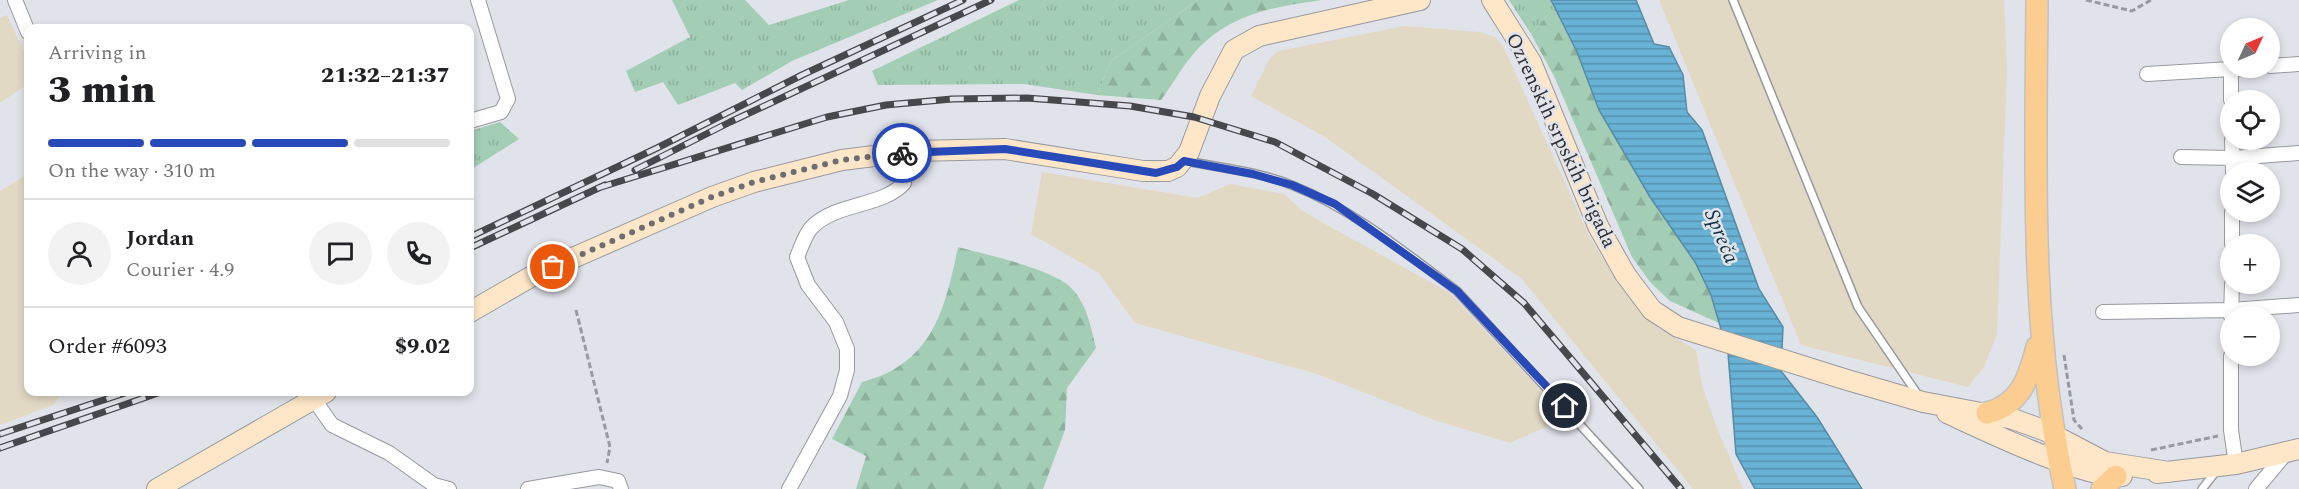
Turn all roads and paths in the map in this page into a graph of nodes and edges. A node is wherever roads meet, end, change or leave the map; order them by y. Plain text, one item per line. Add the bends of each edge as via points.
1 (15, 0) edge
2 (478, 0) edge
3 (1420, 0) edge
4 (1492, 0) edge
5 (1733, 0) edge
6 (2037, 0) edge
7 (2086, 0) edge
8 (2151, 0) edge
9 (25, 24) edge
10 (2299, 64) edge
11 (2280, 65) edge
12 (2220, 70) edge
13 (2147, 74) dead end
14 (474, 121) edge
15 (2233, 150) edge
16 (901, 153) junction
17 (2299, 153) edge
18 (2181, 157) dead end
19 (2233, 158) junction
20 (1184, 161) junction
21 (2233, 162) edge
22 (2299, 305) edge
23 (2280, 307) edge
24 (474, 310) edge
25 (576, 310) dead end
26 (2103, 312) dead end
27 (2220, 313) edge
28 (2040, 335) junction
29 (2062, 344) dead end
30 (2231, 366) edge
31 (317, 396) edge
32 (319, 396) edge
33 (1923, 402) junction
34 (1987, 413) junction
35 (2083, 430) dead end
36 (2224, 434) dead end
37 (2054, 435) junction
38 (2150, 451) dead end
39 (2293, 451) edge
40 (2058, 459) junction
41 (2229, 465) junction
42 (2169, 472) junction
43 (605, 478) junction
44 (2109, 483) edge
45 (157, 489) edge
46 (449, 489) edge
47 (528, 489) edge
48 (621, 489) edge
49 (789, 489) edge
50 (1639, 489) edge
51 (2065, 489) edge
52 (2202, 489) edge
53 (2256, 489) edge

1 - 9 street
2 - 14 street via 508,99 501,112
3 - 20 main road via 1259,36 1234,50
4 - 33 main road, Ozrenskih srpskih brigada via 1531,62 1598,226 1625,274 1652,310 1678,327
5 - 33 lane via 1858,307
6 - 28 main road
7 - 8 path via 2132,11
10 - 11 street
12 - 13 street
15 - 19 street
16 - 20 main road via 1005,149 1156,173
16 - 24 main road via 842,160 712,197 534,275
16 - 49 street via 904,183 900,188 850,205 810,228 797,257 808,285 836,322 847,349 847,370 840,396
17 - 19 street
18 - 19 street
19 - 21 street
20 - 50 lane via 1292,185 1335,204 1424,267 1457,291
22 - 23 street
25 - 43 path via 610,447
26 - 27 street
28 - 34 main road via 2023,389 2001,410
28 - 37 main road
29 - 35 path via 2074,420
30 - 41 street
31 - 45 main road
32 - 46 street via 332,425
33 - 34 main road, Ozrenskih srpskih brigada
33 - 40 main road, Ozrenskih srpskih brigada
34 - 37 main road, Ozrenskih srpskih brigada
36 - 38 path
37 - 40 main road
37 - 42 main road, Ozrenskih srpskih brigada via 2105,462
39 - 41 main road
39 - 53 street
40 - 44 main road, Ozrenskih srpskih brigada via 2095,473
40 - 51 main road
41 - 42 main road
41 - 52 lane
42 - 44 main road, Ozrenskih srpskih brigada
43 - 47 street
43 - 48 street via 618,481

